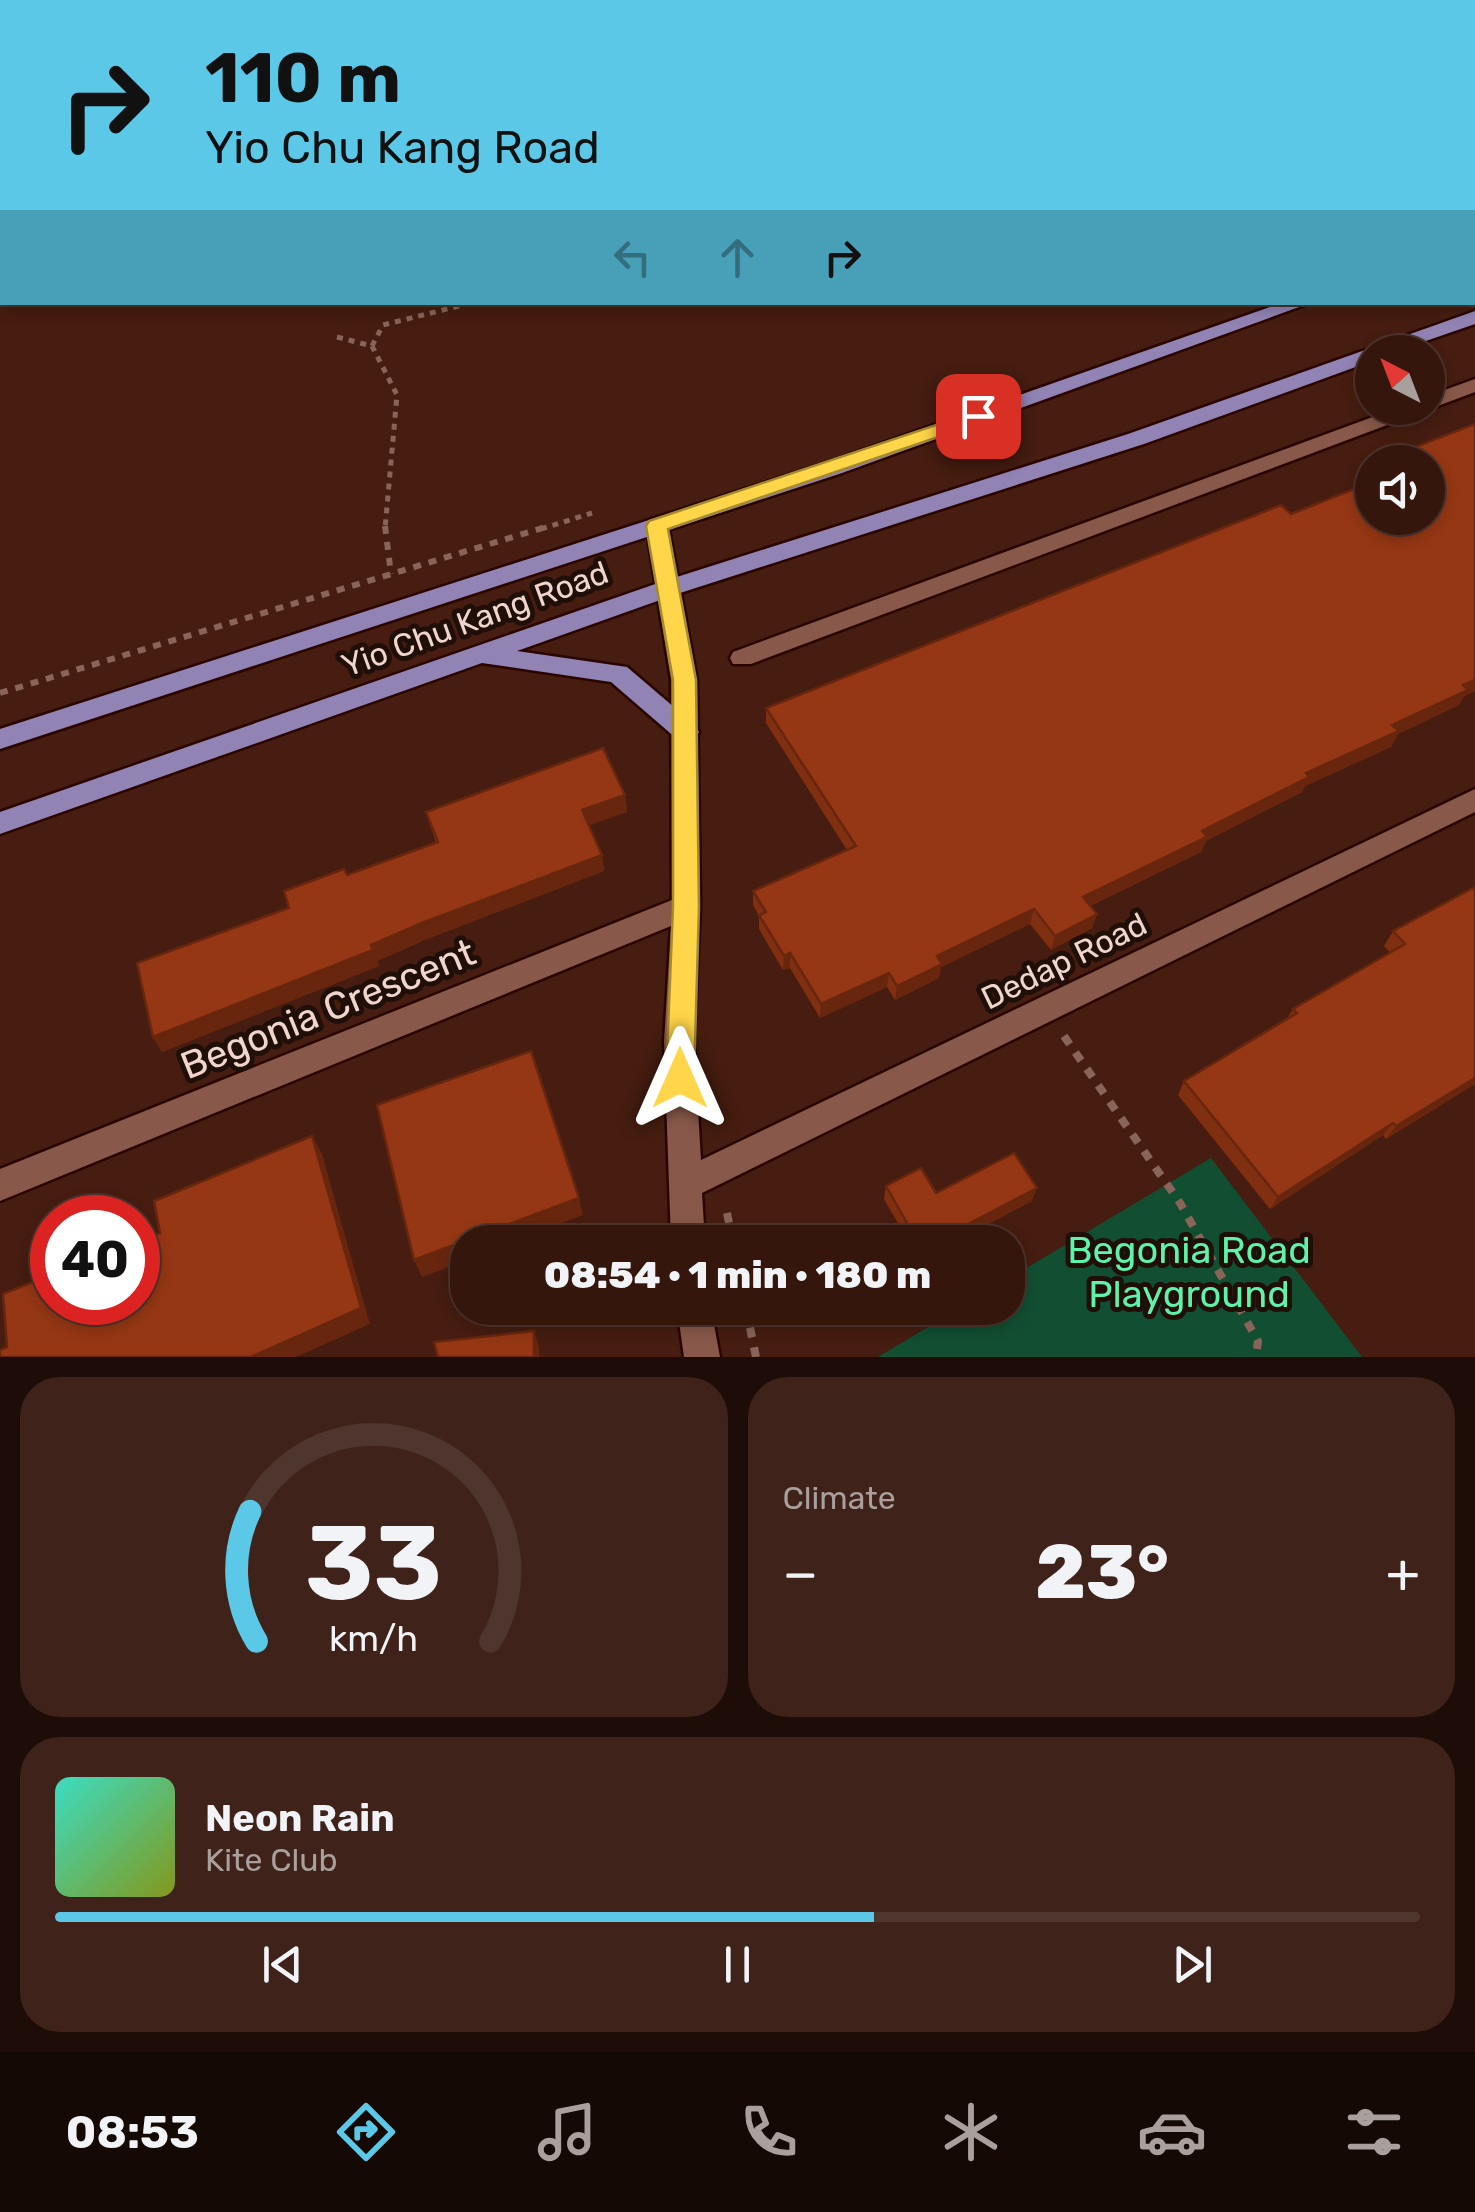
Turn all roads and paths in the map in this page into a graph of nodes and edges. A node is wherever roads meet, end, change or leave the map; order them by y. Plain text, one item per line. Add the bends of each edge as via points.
1 (463, 305) edge
2 (1296, 305) edge
3 (1475, 317) edge
4 (1424, 335) edge
5 (336, 337) dead end
6 (372, 346) junction
7 (1355, 360) edge
8 (1475, 385) edge
9 (1445, 396) edge
10 (1369, 425) edge
11 (596, 511) dead end
12 (657, 526) junction
13 (391, 574) junction
14 (669, 588) junction
15 (479, 654) junction
16 (742, 658) dead end
17 (0, 693) edge
18 (686, 732) junction
19 (0, 739) edge
20 (1475, 800) edge
21 (0, 823) edge
22 (686, 907) junction
23 (1061, 1032) dead end
24 (0, 1185) edge
25 (684, 1185) junction
26 (724, 1196) dead end
27 (687, 1225) edge
28 (730, 1225) edge
29 (697, 1325) edge
30 (749, 1325) edge
31 (702, 1357) edge
32 (756, 1357) edge
33 (1256, 1357) edge

1 - 6 path via 383,325
2 - 12 main road, Yio Chu Kang Road
3 - 4 main road, Yio Chu Kang Road
5 - 6 path
6 - 13 path via 397,394 385,530
7 - 14 main road, Yio Chu Kang Road via 1136,439
8 - 9 street
10 - 16 street
11 - 13 path
12 - 14 street
12 - 19 main road, Yio Chu Kang Road
13 - 17 path
14 - 15 main road, Yio Chu Kang Road
14 - 18 street
15 - 18 main road via 618,674
15 - 21 main road, Yio Chu Kang Road
18 - 22 street
20 - 25 street, Dedap Road
22 - 24 street, Begonia Crescent
22 - 25 street via 679,1042
23 - 33 path via 1180,1204 1258,1342
25 - 27 street
26 - 28 path
29 - 31 street
30 - 32 path

